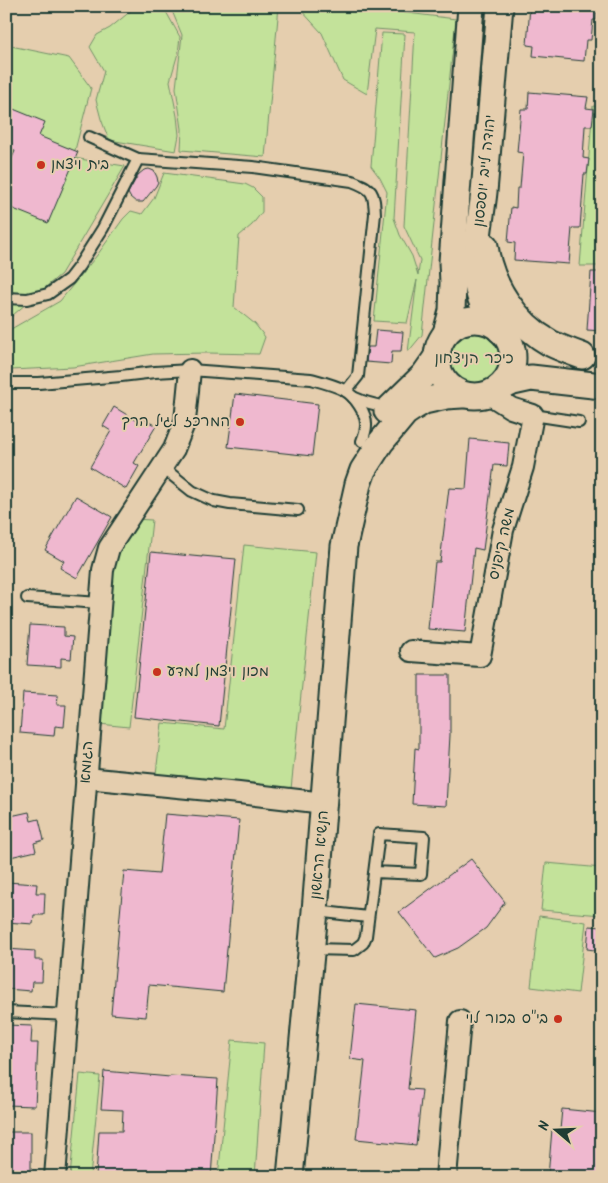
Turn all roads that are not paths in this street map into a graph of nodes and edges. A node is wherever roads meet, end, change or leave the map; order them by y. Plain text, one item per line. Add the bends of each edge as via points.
1 (471, 6) edge
2 (500, 6) edge
3 (89, 137) dead end
4 (138, 159) junction
5 (481, 219) junction
6 (6, 298) edge
7 (503, 333) junction
8 (446, 334) junction
9 (592, 356) edge
10 (436, 358) junction
11 (190, 370) junction
12 (6, 383) edge
13 (602, 386) edge
14 (407, 392) junction
15 (492, 392) junction
16 (348, 393) junction
17 (462, 395) junction
18 (533, 415) junction
19 (579, 422) dead end
20 (362, 441) junction
21 (162, 467) junction
22 (298, 510) dead end
23 (346, 534) junction
24 (28, 598) dead end
25 (100, 603) junction
26 (411, 651) dead end
27 (86, 778) junction
28 (324, 803) junction
29 (374, 872) junction
30 (315, 911) junction
31 (368, 917) junction
32 (312, 949) junction
33 (6, 1012) edge
34 (68, 1015) junction
35 (460, 1020) dead end
36 (55, 1177) edge
37 (290, 1177) edge
38 (446, 1177) edge

1 - 8 street, יהודה לייב יוספסון via 454,221 452,311
2 - 5 street, יהודה לייב יוספסון
3 - 4 lane
4 - 6 lane via 103,228 69,279 48,294 27,299
4 - 16 lane via 253,167 352,181 372,193 375,214 358,376
5 - 7 street, יהודה לייב יוספסון via 476,255 477,284 484,308
5 - 9 street via 490,268 503,298 515,313 541,337 560,348
7 - 8 street via 487,322 472,320 458,324
7 - 9 street via 522,348 535,353
7 - 15 street via 512,352 512,368 504,382
8 - 10 street
10 - 14 street, הנשיא הראשון
10 - 17 street via 442,378
11 - 12 lane
11 - 16 lane via 311,379
11 - 21 street, הגומא via 186,421 174,450
13 - 15 street via 531,378
14 - 16 lane via 387,407 362,401
14 - 20 street, הנשיא הראשון
15 - 17 street
15 - 18 street via 511,408
16 - 20 lane via 364,415 366,425
17 - 23 street, הנשיא הראשון via 424,401 405,413 363,470
18 - 19 lane
18 - 26 street, משה קיפניס via 523,467 503,530 480,656
20 - 23 street, הנשיא הראשון via 349,469
21 - 22 lane via 192,491 214,502
21 - 25 street, הגומא via 109,548
23 - 28 street, הנשיא הראשון
24 - 25 lane
25 - 27 street, הגומא
27 - 28 street
27 - 34 street, הגומא
28 - 30 street, הנשיא הראשון
29 - 29 lane via 379,834 424,837 421,874
29 - 31 lane
30 - 31 lane
30 - 32 street, הנשיא הראשון
31 - 32 lane via 366,936 354,950
32 - 37 street, הנשיא הראשון
33 - 34 lane
34 - 36 street, הגומא
35 - 38 street

